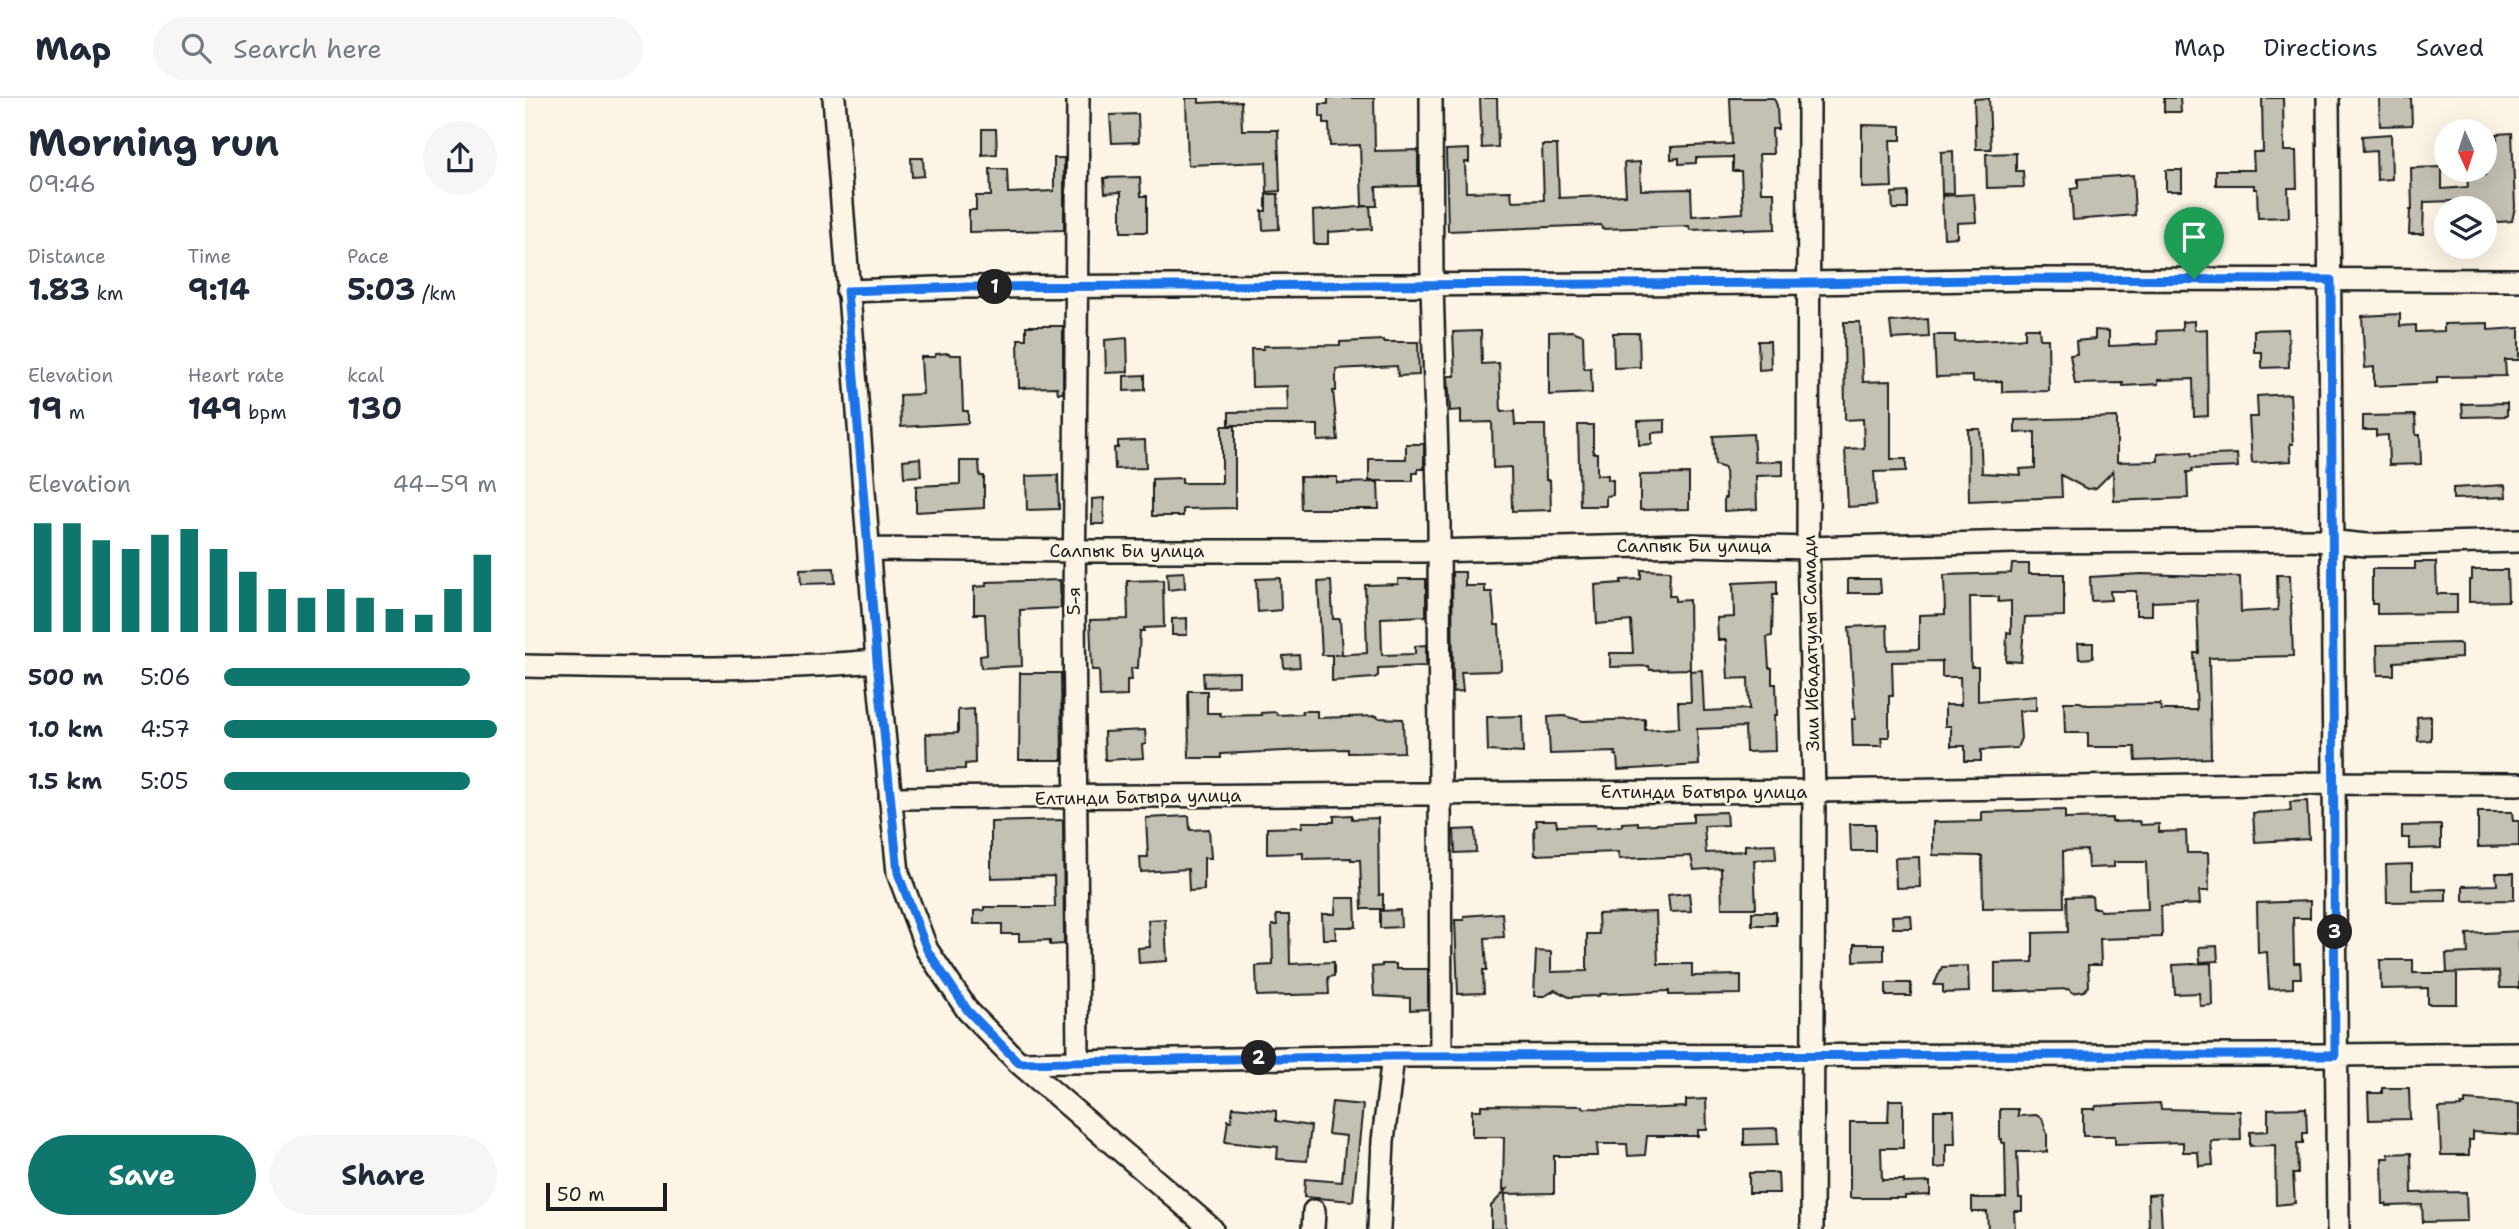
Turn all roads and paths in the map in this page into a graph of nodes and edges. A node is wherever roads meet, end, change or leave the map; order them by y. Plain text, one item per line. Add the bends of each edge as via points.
1 (834, 98) edge
2 (1078, 98) edge
3 (1431, 98) edge
4 (1809, 98) edge
5 (2328, 98) edge
6 (2331, 280) junction
7 (2519, 280) edge
8 (1808, 283) junction
9 (1432, 285) junction
10 (1077, 287) junction
11 (847, 291) junction
12 (2519, 541) edge
13 (2331, 542) junction
14 (1808, 548) junction
15 (869, 549) junction
16 (1075, 551) junction
17 (1440, 551) junction
18 (877, 661) junction
19 (525, 666) edge
20 (2335, 783) junction
21 (2519, 783) edge
22 (1814, 791) junction
23 (1439, 793) junction
24 (890, 798) junction
25 (1076, 798) junction
26 (2519, 1052) edge
27 (1814, 1055) junction
28 (2335, 1055) junction
29 (1393, 1056) junction
30 (1441, 1056) junction
31 (1078, 1062) junction
32 (1019, 1063) junction
33 (1212, 1229) edge
34 (1379, 1229) edge
35 (1812, 1229) edge
36 (2338, 1229) edge

1 - 11 street
2 - 10 street, 5-я
3 - 9 street
4 - 8 street, Зии Ибадатулы Самади
5 - 6 street
6 - 7 street
6 - 8 street
6 - 13 street
8 - 9 street
8 - 14 street, Зии Ибадатулы Самади
9 - 10 street
9 - 17 street
10 - 11 street
10 - 16 street, 5-я
11 - 15 street
12 - 13 street, Салпык Би улица
13 - 14 street, Салпык Би улица via 2015,542
13 - 20 street
14 - 17 street, Салпык Би улица via 1684,545
14 - 22 street, Зии Ибадатулы Самади
15 - 16 street, Салпык Би улица
15 - 18 street
16 - 17 street, Салпык Би улица
16 - 25 street, 5-я
17 - 23 street
18 - 19 street via 697,669
18 - 24 street
20 - 21 street, Елтинди Батыра улица
20 - 22 street, Елтинди Батыра улица
20 - 28 street
22 - 23 street, Елтинди Батыра улица
22 - 27 street, Зии Ибадатулы Самади
23 - 25 street, Елтинди Батыра улица
23 - 30 street
24 - 25 street, Елтинди Батыра улица
24 - 32 street via 898,873 927,950 968,1011
25 - 31 street, 5-я
26 - 28 street
27 - 28 street
27 - 30 street
27 - 35 street, Зии Ибадатулы Самади
28 - 36 street
29 - 30 street
29 - 31 street
29 - 34 street
31 - 32 street
32 - 33 street

